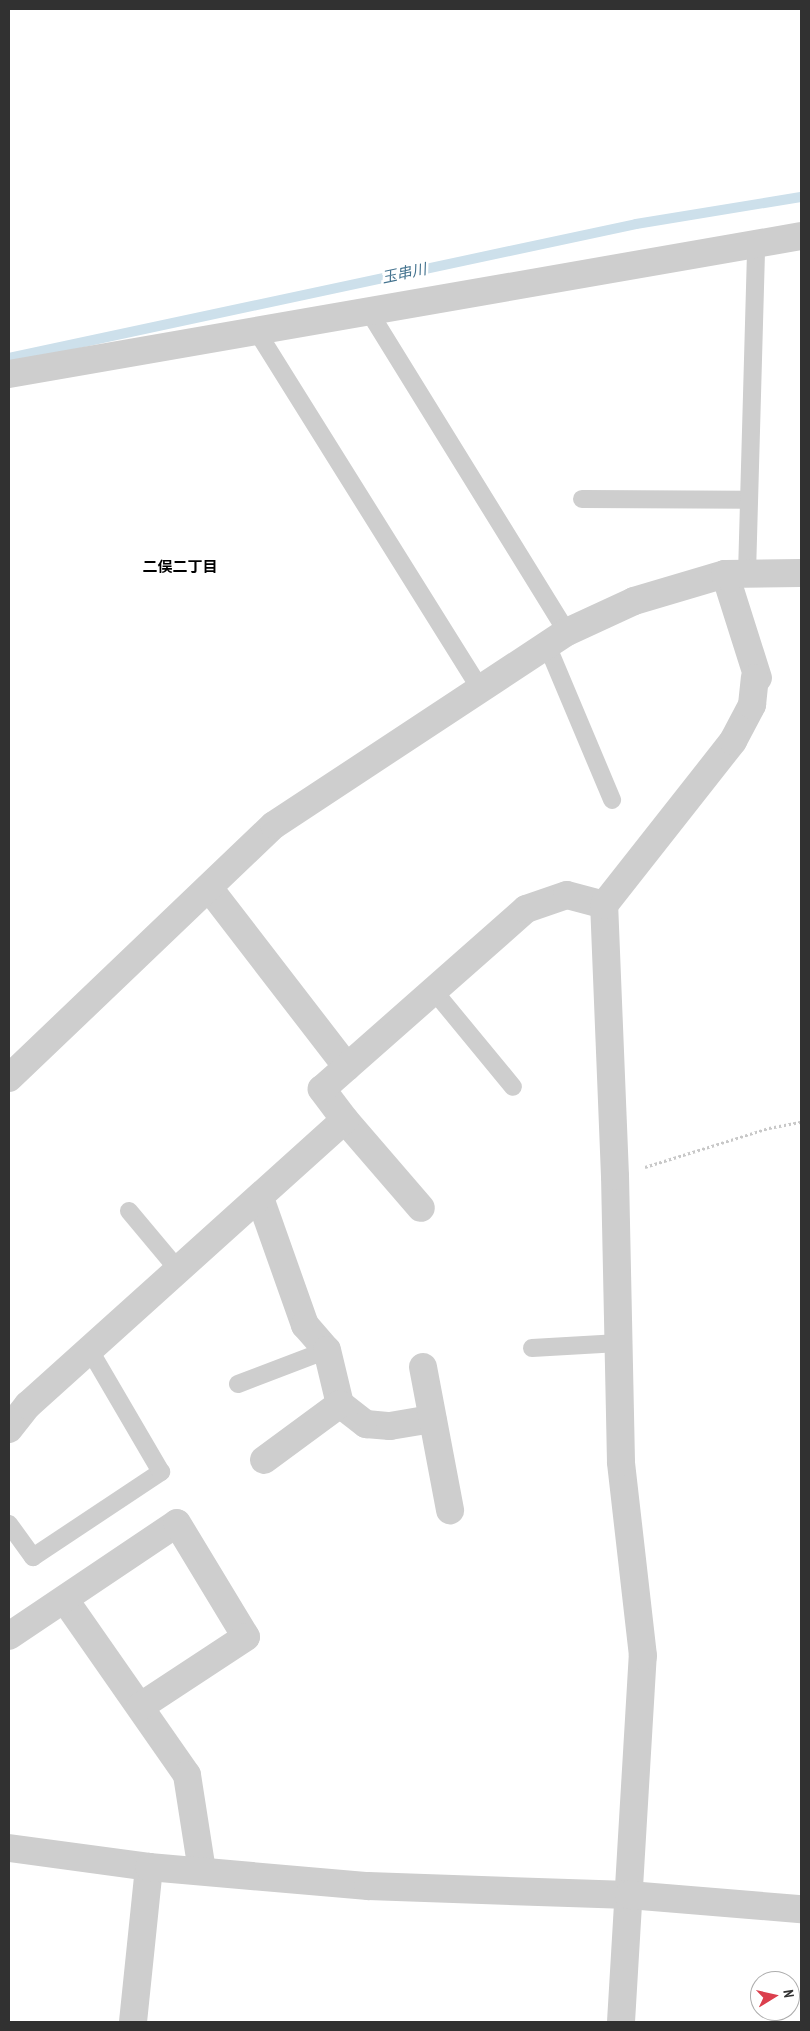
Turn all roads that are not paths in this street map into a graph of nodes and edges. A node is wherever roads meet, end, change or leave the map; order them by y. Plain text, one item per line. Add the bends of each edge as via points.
1 (801, 236) edge
2 (756, 245) junction
3 (368, 310) junction
4 (256, 330) junction
5 (9, 374) edge
6 (582, 499) dead end
7 (749, 500) junction
8 (801, 573) edge
9 (736, 574) junction
10 (557, 638) junction
11 (480, 688) junction
12 (612, 800) dead end
13 (209, 888) junction
14 (604, 905) junction
15 (434, 990) junction
16 (348, 1067) junction
17 (9, 1078) edge
18 (513, 1087) dead end
19 (345, 1120) junction
20 (260, 1198) junction
21 (421, 1208) dead end
22 (129, 1211) dead end
23 (180, 1272) junction
24 (619, 1343) junction
25 (532, 1348) dead end
26 (327, 1350) junction
27 (91, 1352) junction
28 (423, 1367) dead end
29 (238, 1384) dead end
30 (340, 1404) junction
31 (432, 1419) junction
32 (9, 1429) edge
33 (264, 1460) dead end
34 (450, 1510) dead end
35 (9, 1524) edge
36 (65, 1600) junction
37 (9, 1636) edge
38 (140, 1706) junction
39 (9, 1848) edge
40 (149, 1867) junction
41 (202, 1872) junction
42 (629, 1895) junction
43 (801, 1909) edge
44 (132, 2022) edge
45 (621, 2022) edge

1 - 2 street
2 - 3 street
2 - 7 lane
3 - 4 street
3 - 10 lane
4 - 5 street
4 - 11 lane
6 - 7 lane
7 - 9 lane
8 - 9 street
9 - 10 street via 634,601
9 - 14 street via 757,678 752,704 733,741
10 - 11 street
10 - 12 lane
11 - 13 street via 274,825
13 - 16 street
13 - 17 street
14 - 15 street via 567,895 526,909
14 - 24 street
15 - 16 street
15 - 18 lane
16 - 19 street via 322,1089
19 - 20 street
19 - 21 street
20 - 23 street
20 - 26 street via 305,1326
22 - 23 lane
23 - 27 street
24 - 25 lane
24 - 42 street via 621,1462 643,1656
26 - 29 lane
26 - 30 street
27 - 32 street via 28,1405
27 - 35 lane via 161,1472 33,1557
28 - 31 street
30 - 31 street via 366,1424 390,1426
30 - 33 street
31 - 34 street
36 - 37 street
36 - 38 street
36 - 38 street via 177,1523 246,1636
38 - 41 street via 187,1775
39 - 40 street
40 - 41 street
40 - 44 street
41 - 42 street via 368,1886
42 - 43 street
42 - 45 street

